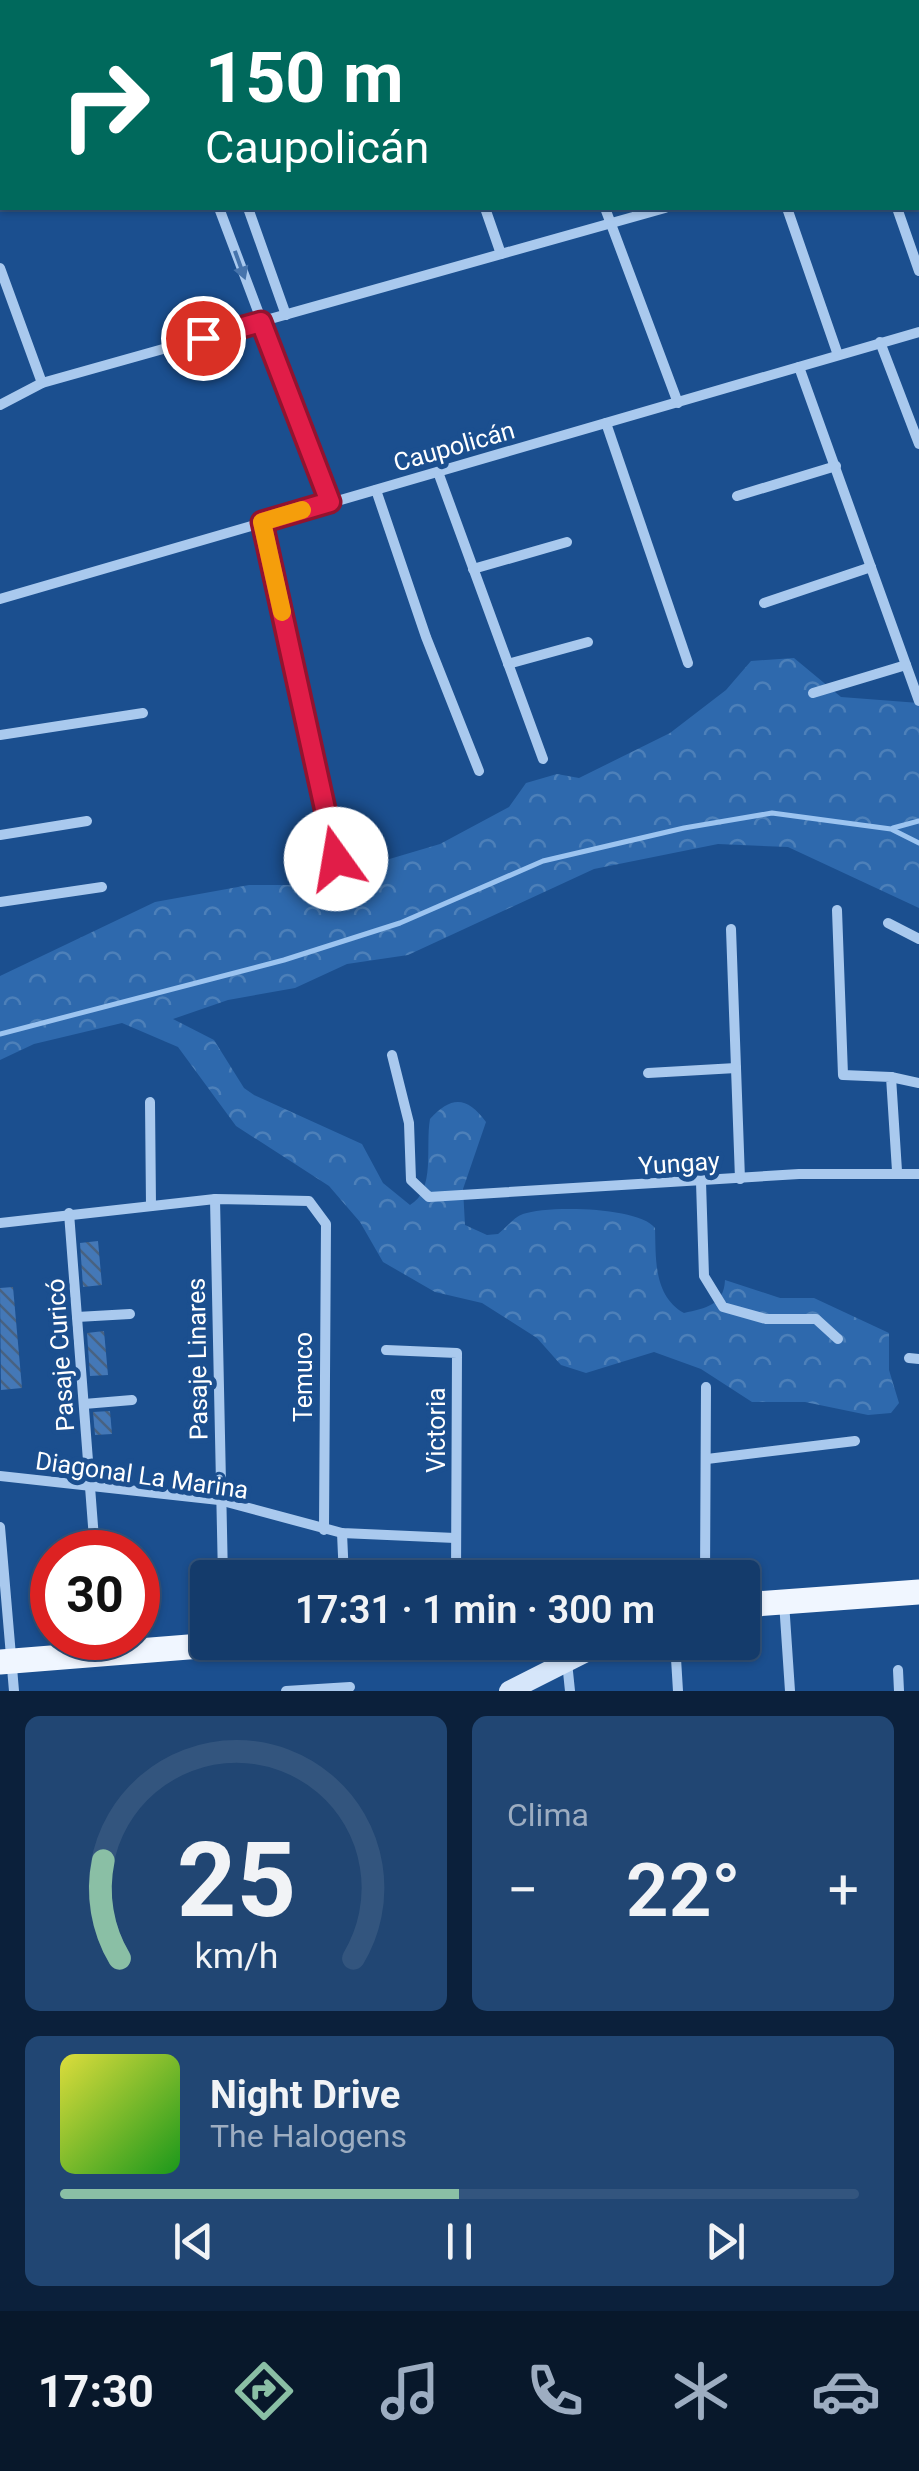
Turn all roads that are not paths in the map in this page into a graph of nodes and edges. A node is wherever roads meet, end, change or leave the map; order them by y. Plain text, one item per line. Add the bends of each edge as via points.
1 (220, 210) edge
2 (249, 210) edge
3 (486, 210) edge
4 (606, 210) edge
5 (658, 210) edge
6 (788, 210) edge
7 (898, 210) edge
8 (611, 224) junction
9 (501, 254) junction
10 (0, 268) edge
11 (919, 271) edge
12 (16, 310) junction
13 (0, 314) edge
14 (286, 315) junction
15 (261, 322) junction
16 (919, 332) edge
17 (880, 342) junction
18 (838, 355) junction
19 (798, 367) junction
20 (42, 383) junction
21 (678, 403) junction
22 (0, 406) edge
23 (606, 422) junction
24 (919, 444) edge
25 (836, 466) junction
26 (438, 472) junction
27 (376, 490) junction
28 (737, 496) dead end
29 (330, 502) junction
30 (262, 522) junction
31 (567, 542) dead end
32 (871, 567) junction
33 (473, 569) junction
34 (0, 600) edge
35 (764, 603) dead end
36 (588, 642) dead end
37 (508, 664) junction
38 (688, 664) dead end
39 (906, 665) junction
40 (813, 693) dead end
41 (919, 701) edge
42 (142, 713) dead end
43 (0, 735) edge
44 (543, 759) dead end
45 (479, 771) dead end
46 (88, 821) dead end
47 (0, 835) edge
48 (336, 859) dead end
49 (102, 887) dead end
50 (0, 902) edge
51 (837, 910) dead end
52 (888, 923) dead end
53 (731, 929) dead end
54 (919, 939) edge
55 (392, 1055) dead end
56 (736, 1068) junction
57 (648, 1073) dead end
58 (892, 1077) junction
59 (919, 1083) edge
60 (150, 1102) dead end
61 (897, 1171) junction
62 (919, 1174) edge
63 (740, 1179) junction
64 (700, 1182) junction
65 (215, 1199) junction
66 (151, 1206) junction
67 (69, 1214) junction
68 (0, 1223) edge
69 (130, 1314) dead end
70 (77, 1317) junction
71 (838, 1340) dead end
72 (386, 1350) dead end
73 (706, 1387) dead end
74 (132, 1400) dead end
75 (84, 1404) junction
76 (855, 1442) dead end
77 (707, 1459) junction
78 (0, 1476) edge
79 (90, 1485) junction
80 (219, 1500) junction
81 (0, 1526) edge
82 (93, 1530) edge
83 (324, 1530) junction
84 (342, 1533) junction
85 (456, 1538) junction
86 (223, 1560) edge
87 (343, 1560) edge
88 (456, 1560) edge
89 (705, 1560) edge
90 (919, 1592) edge
91 (784, 1602) junction
92 (760, 1604) edge
93 (190, 1644) edge
94 (160, 1645) edge
95 (56, 1660) edge
96 (675, 1660) edge
97 (567, 1661) joint
98 (898, 1670) dead end
99 (9, 1674) edge
100 (350, 1686) dead end
101 (28, 1691) edge
102 (286, 1691) edge
103 (509, 1691) edge
104 (570, 1691) edge
105 (678, 1691) edge
106 (790, 1691) edge
107 (899, 1691) edge

1 -> 15 street
2 - 14 street
3 - 9 street
4 - 8 street
5 - 8 street
6 - 18 street
7 - 11 street
8 - 9 street
8 - 21 street
9 - 14 street
10 - 12 street
12 - 13 street
12 - 20 street
14 - 15 street
15 - 20 street
15 - 29 street
16 - 17 street, Caupolicán
17 - 18 street, Caupolicán
17 - 24 street
18 - 19 street, Caupolicán
19 - 21 street, Caupolicán
19 - 25 street
20 - 22 street
21 - 23 street, Caupolicán
23 - 26 street, Caupolicán
23 - 38 street
25 - 28 street
25 - 32 street
26 - 27 street, Caupolicán
26 - 33 street
27 - 29 street, Caupolicán
27 - 45 street
29 - 30 street, Caupolicán
30 - 34 street, Caupolicán
30 - 48 street
31 - 33 street
32 - 35 street
32 - 39 street
33 - 37 street
36 - 37 street
37 - 44 street
39 - 40 street
39 - 41 street
42 - 43 street
46 - 47 street
49 - 50 street
51 - 58 street via 843,1075
52 - 54 street
53 - 56 street
55 - 64 street, Yungay via 409,1123 411,1180 423,1194
56 - 57 street
56 - 63 street
58 - 59 street
58 - 61 street
60 - 66 street
61 - 62 street, Yungay
61 - 63 street, Yungay
63 - 64 street, Yungay
64 - 71 street via 704,1276 723,1307 766,1319 816,1319
65 - 66 street
65 - 80 street, Pasaje Linares
65 - 83 street, Temuco via 309,1201 326,1224
66 - 67 street
67 - 68 street
67 - 70 street, Pasaje Curicó
69 - 70 street
70 - 75 street, Pasaje Curicó
72 - 85 street, Victoria via 457,1353
73 - 77 street
74 - 75 street
75 - 79 street, Pasaje Curicó
76 - 77 street
77 - 89 street
78 - 79 street, Diagonal La Marina
79 - 80 street, Diagonal La Marina
79 - 82 street, Pasaje Curicó
80 - 83 street, Diagonal La Marina
80 - 86 street, Pasaje Linares
81 - 99 street
83 - 84 street, Diagonal La Marina
84 - 85 street, Diagonal La Marina
84 - 87 street
85 - 88 street, Victoria
90 - 91 main road
91 - 92 main road
91 - 106 street
93 - 94 main road
95 - 99 main road
96 - 105 street
97 - 103 street
97 - 104 street
98 - 107 street
99 - 101 street
100 - 102 street

